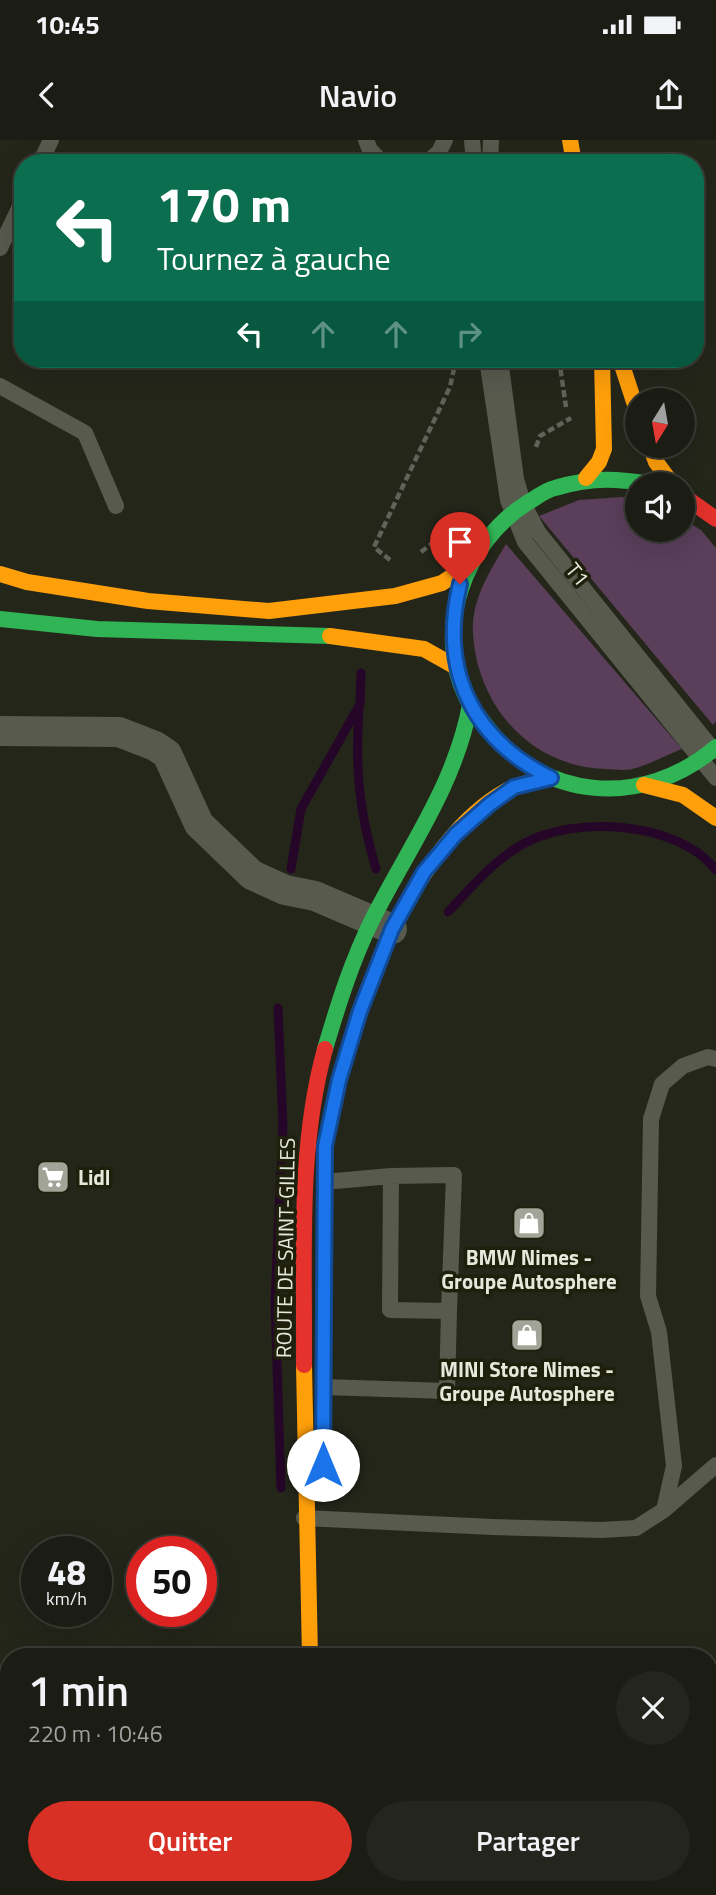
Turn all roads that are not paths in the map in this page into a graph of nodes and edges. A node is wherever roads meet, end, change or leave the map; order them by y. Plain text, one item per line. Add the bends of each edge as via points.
1 (14, 219) edge
2 (0, 248) edge
3 (489, 368) edge
4 (501, 368) edge
5 (602, 368) edge
6 (623, 368) edge
7 (0, 386) edge
8 (629, 388) edge
9 (586, 478) junction
10 (625, 478) edge
11 (695, 504) edge
12 (116, 506) dead end
13 (517, 507) junction
14 (716, 519) edge
15 (468, 565) junction
16 (0, 574) edge
17 (0, 619) edge
18 (456, 667) junction
19 (470, 705) junction
20 (0, 731) edge
21 (712, 753) edge
22 (551, 778) junction
23 (716, 778) edge
24 (644, 785) junction
25 (716, 818) edge
26 (391, 922) junction
27 (716, 1059) edge
28 (391, 1175) junction
29 (324, 1176) joint
30 (324, 1203) dead end
31 (449, 1311) junction
32 (324, 1387) dead end
33 (716, 1465) edge
34 (664, 1510) junction
35 (304, 1518) junction
36 (310, 1648) edge

1 - 2 lane
3 - 13 lane, T1 / T1
4 - 13 lane, T1 / T1
5 - 9 main road via 604,449
6 - 8 main road
7 - 12 lane via 85,433
9 - 10 main road
9 - 13 main road via 559,485
11 - 14 main road
13 - 15 main road via 489,533
13 - 21 lane, T1 / T1 via 525,542
15 - 16 main road via 442,583 395,596 269,611 148,601
15 - 18 main road via 452,625
17 - 18 main road via 97,629 339,636 424,649
18 - 19 main road
19 - 22 main road via 509,753
19 - 26 main road, ROUTE DE SAINT-GILLES via 450,774
20 - 26 street via 119,732 155,746 167,754 199,824 252,874 285,890
21 - 23 lane, T1 / T1
21 - 24 main road via 674,775
22 - 24 main road via 587,788
22 - 26 main road, ROUTE DE SAINT-GILLES via 514,787 456,834
24 - 25 main road via 688,796
26 - 35 main road, ROUTE DE SAINT-GILLES via 334,1019 307,1144
27 - 34 lane via 708,1057 683,1066 662,1084 651,1119 648,1296 659,1332 674,1466
28 - 29 lane
28 - 31 lane via 390,1310
28 - 31 lane via 454,1175
29 - 30 main road, ROUTE DE SAINT-GILLES
31 - 32 lane via 447,1391
33 - 34 lane
34 - 35 lane via 636,1528 601,1530
35 - 36 main road, ROUTE DE SAINT-GILLES

